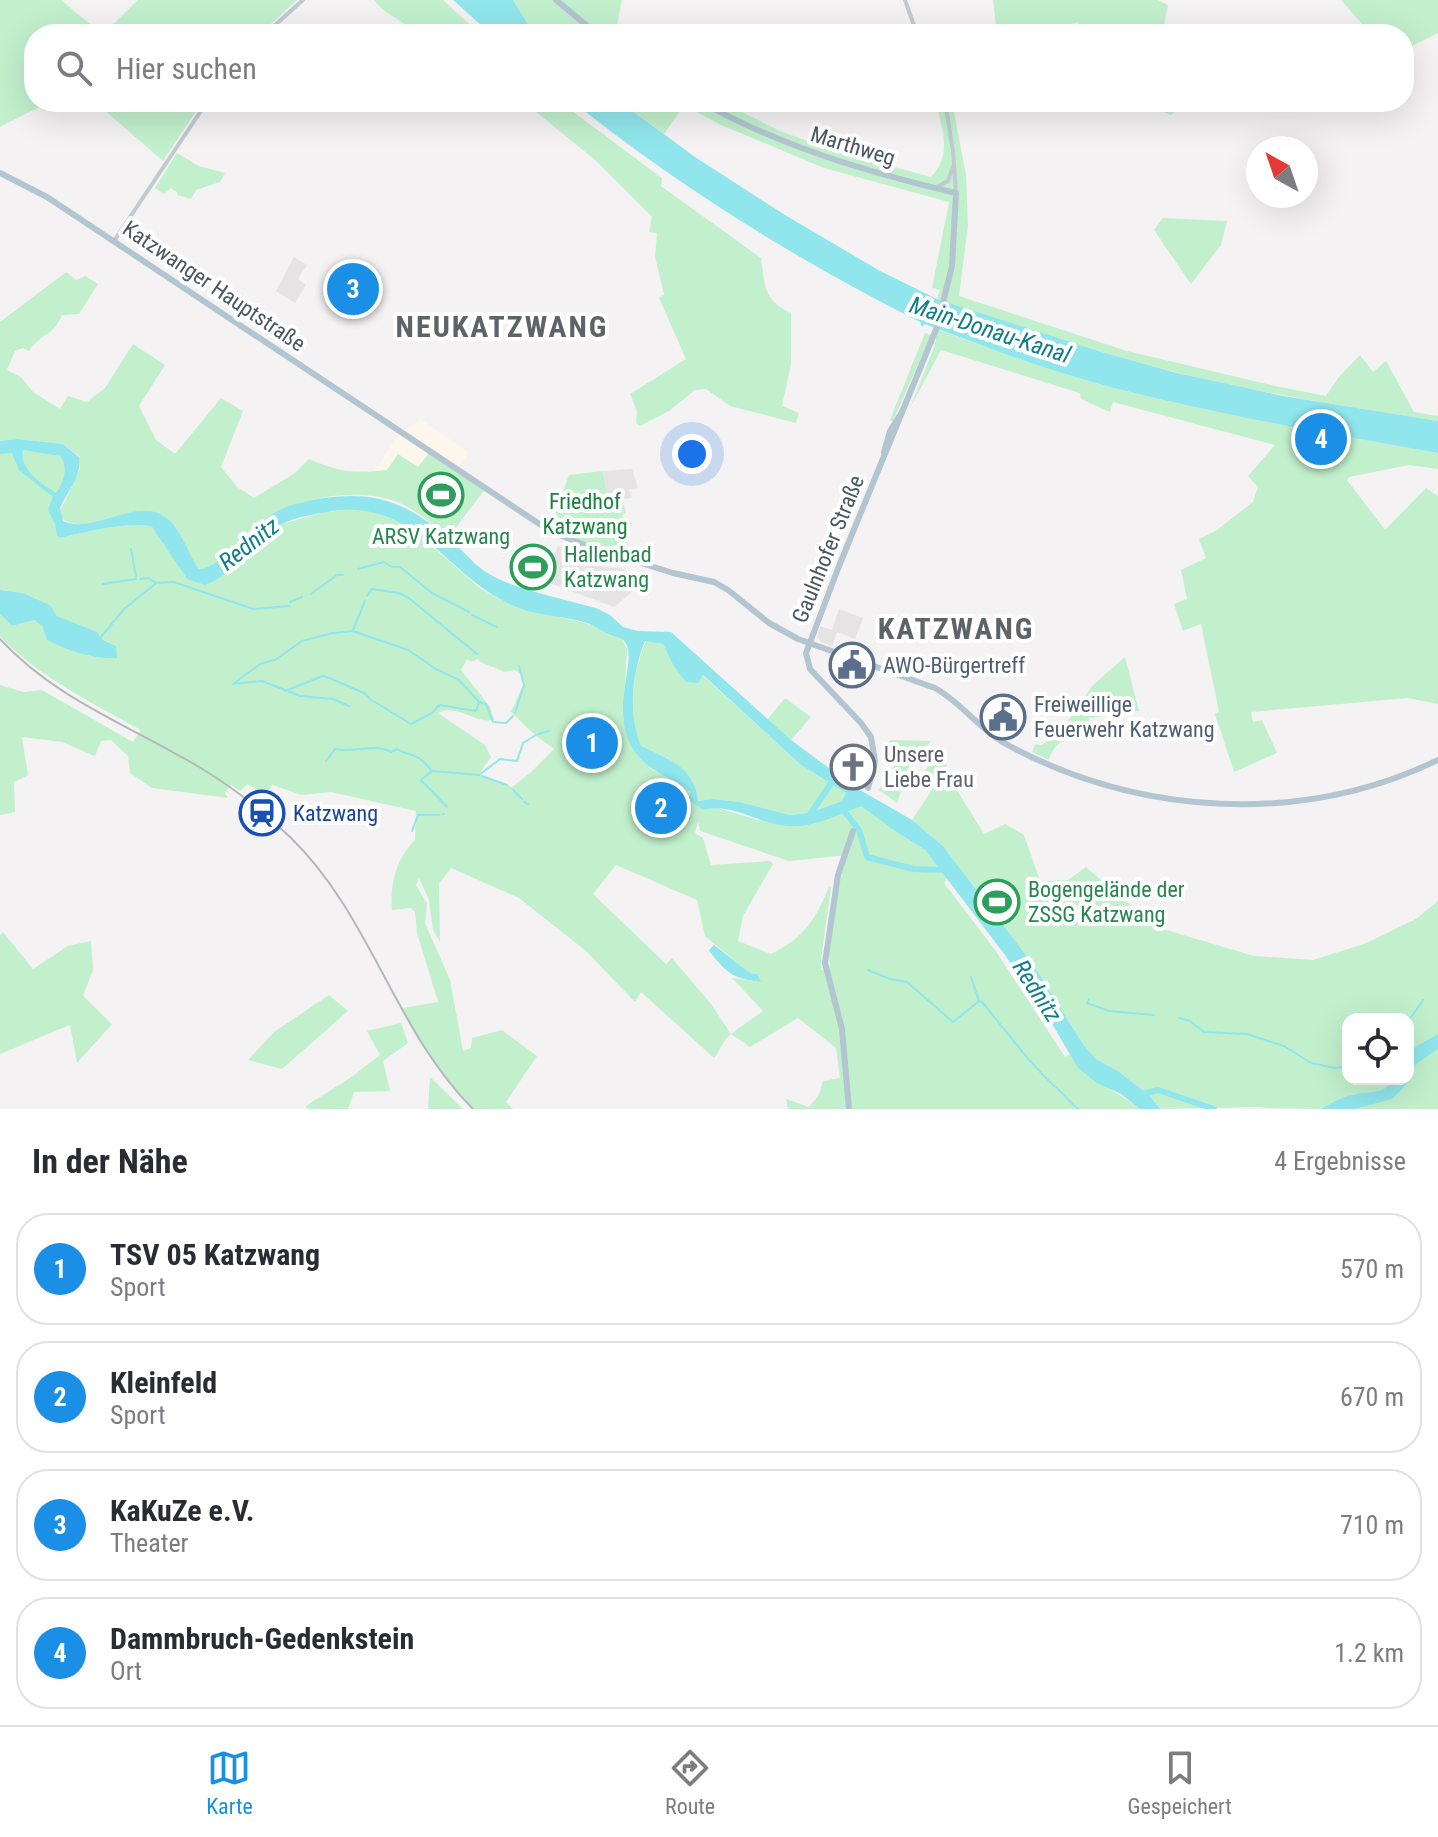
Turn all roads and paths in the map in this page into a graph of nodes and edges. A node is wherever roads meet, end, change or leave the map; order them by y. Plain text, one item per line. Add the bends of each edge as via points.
1 (303, 0) edge
2 (556, 0) edge
3 (905, 0) edge
4 (276, 24) edge
5 (585, 24) edge
6 (913, 24) edge
7 (200, 112) edge
8 (720, 112) edge
9 (947, 112) edge
10 (954, 160) junction
11 (0, 173) edge
12 (934, 187) junction
13 (956, 193) junction
14 (114, 241) junction
15 (810, 644) junction
16 (1438, 760) edge
17 (868, 788) dead end
18 (853, 831) dead end
19 (849, 1109) edge

1 - 4 street
2 - 5 main road
3 - 6 street
7 - 14 street
8 - 12 main road, Marthweg via 818,155
9 - 10 street
10 - 12 street via 948,181
10 - 13 street
11 - 14 main road, Katzwanger Hauptstraße
12 - 13 main road, Marthweg
13 - 15 main road, Gaulnhofer Straße via 948,289 930,347 889,433
14 - 15 main road, Katzwanger Hauptstraße via 560,536 709,580
15 - 16 main road, Katzwanger Hauptstraße via 926,683 1010,746 1075,774 1136,792 1217,804 1268,805 1327,798
15 - 17 main road via 808,666 871,737 875,758
18 - 19 main road via 838,875 826,952

